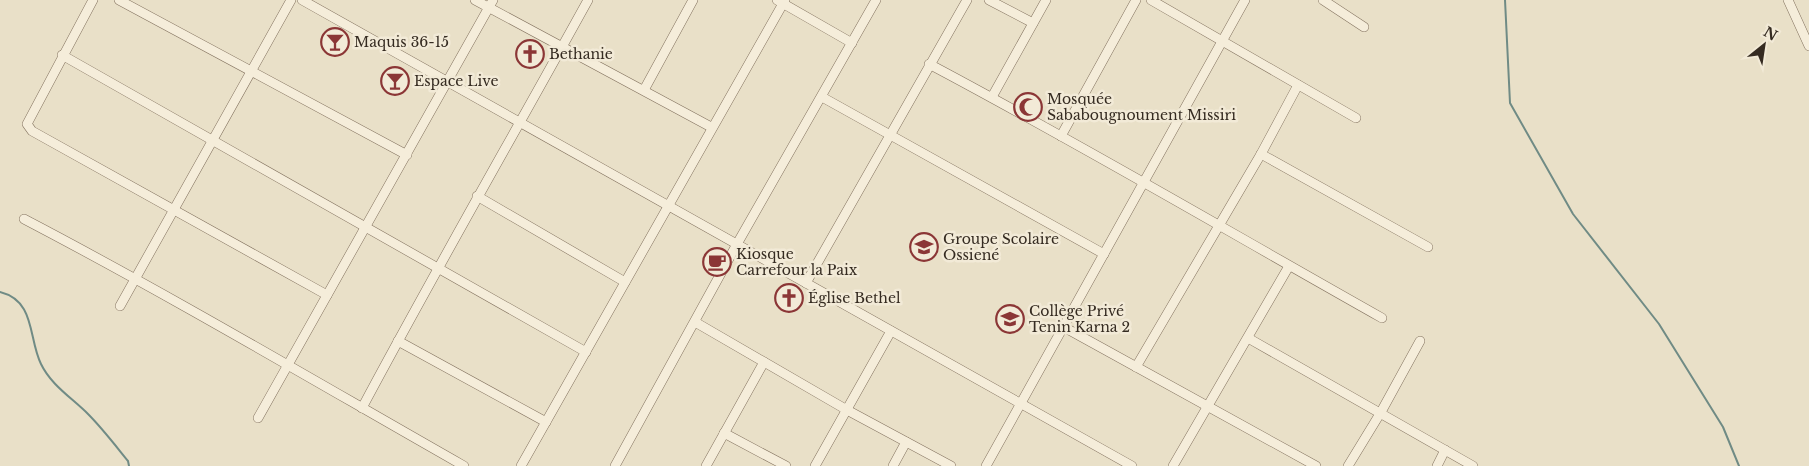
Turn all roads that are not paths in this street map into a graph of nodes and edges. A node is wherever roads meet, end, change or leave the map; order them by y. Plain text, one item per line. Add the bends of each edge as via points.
1 (93, 0) edge
2 (119, 0) edge
3 (291, 0) edge
4 (302, 0) edge
5 (475, 0) edge
6 (588, 0) edge
7 (693, 0) edge
8 (876, 0) edge
9 (967, 0) edge
10 (989, 0) edge
11 (1046, 0) edge
12 (1136, 0) edge
13 (1151, 0) edge
14 (1245, 0) edge
15 (1322, 0) edge
16 (1788, 0) edge
17 (1795, 0) edge
18 (782, 1) edge
19 (491, 4) edge
20 (1793, 10) junction
21 (1034, 23) junction
22 (1364, 27) dead end
23 (1222, 41) junction
24 (852, 42) junction
25 (563, 46) junction
26 (1809, 46) edge
27 (62, 55) junction
28 (930, 64) junction
29 (253, 71) junction
30 (446, 83) junction
31 (1298, 85) junction
32 (644, 90) junction
33 (822, 97) junction
34 (992, 97) junction
35 (1356, 118) dead end
36 (521, 123) junction
37 (711, 127) junction
38 (891, 136) junction
39 (1061, 136) junction
40 (213, 142) junction
41 (1261, 154) junction
42 (407, 155) junction
43 (1145, 182) junction
44 (477, 196) junction
45 (668, 205) junction
46 (174, 210) junction
47 (24, 219) dead end
48 (1217, 226) junction
49 (364, 228) junction
50 (737, 244) junction
51 (1428, 247) dead end
52 (1104, 254) junction
53 (1289, 266) junction
54 (439, 268) junction
55 (136, 278) junction
56 (625, 282) junction
57 (806, 283) junction
58 (327, 294) junction
59 (120, 306) dead end
60 (1382, 318) dead end
61 (695, 322) junction
62 (1062, 326) junction
63 (891, 331) junction
64 (1248, 338) junction
65 (398, 341) junction
66 (1420, 341) dead end
67 (586, 352) junction
68 (764, 362) junction
69 (287, 367) junction
70 (1136, 367) junction
71 (1020, 403) junction
72 (1208, 407) junction
73 (362, 408) junction
74 (847, 410) junction
75 (1381, 412) junction
76 (258, 418) dead end
77 (546, 422) junction
78 (724, 432) junction
79 (906, 442) junction
80 (1445, 450) junction
81 (464, 466) edge
82 (521, 466) edge
83 (615, 466) edge
84 (706, 466) edge
85 (786, 466) edge
86 (815, 466) edge
87 (893, 466) edge
88 (951, 466) edge
89 (986, 466) edge
90 (1132, 466) edge
91 (1173, 466) edge
92 (1316, 466) edge
93 (1348, 466) edge
94 (1436, 466) edge
95 (1473, 466) edge

1 - 27 street
2 - 29 street
3 - 29 street
4 - 30 street
5 - 19 street
6 - 25 street
7 - 32 street
8 - 24 street
9 - 28 street
10 - 21 street
11 - 21 street
12 - 39 street
13 - 23 street
14 - 23 street
15 - 22 street
16 - 20 street
17 - 20 street
18 - 24 street
18 - 37 street
19 - 25 street
19 - 30 street
20 - 26 street
21 - 34 street
23 - 31 street
23 - 43 street
24 - 33 street
25 - 32 street
25 - 36 street
27 - 40 street
27 - 46 street via 27,124 32,131
28 - 34 street
28 - 38 street
29 - 40 street
29 - 42 street
30 - 36 street
30 - 42 street
31 - 35 street
31 - 41 street
32 - 37 street
33 - 38 street
33 - 50 street
34 - 39 street
36 - 44 street
36 - 45 street
37 - 45 street
38 - 52 street
38 - 57 street
39 - 43 street
40 - 46 street
40 - 49 street
41 - 48 street
41 - 51 street
42 - 49 street
43 - 48 street
43 - 52 street
44 - 54 street
44 - 56 street
45 - 50 street
45 - 56 street
46 - 55 street
46 - 58 street
47 - 55 street
48 - 53 street
48 - 70 street
49 - 54 street
49 - 58 street
50 - 57 street
50 - 61 street
52 - 62 street
53 - 60 street
53 - 64 street
54 - 65 street
54 - 67 street
55 - 59 street
55 - 69 street
56 - 67 street
57 - 63 street
58 - 69 street
61 - 68 street
61 - 83 street
62 - 70 street
62 - 71 street
63 - 71 street
63 - 74 street
64 - 72 street
64 - 75 street
65 - 73 street
65 - 77 street
66 - 75 street
67 - 77 street
68 - 74 street
68 - 78 street
69 - 73 street
69 - 76 street
70 - 72 street
71 - 89 street
71 - 90 street
72 - 91 street
72 - 92 street
73 - 81 street
74 - 79 street
74 - 86 street
75 - 80 street
75 - 93 street
77 - 82 street
78 - 84 street
78 - 85 street
79 - 87 street
79 - 88 street
80 - 94 street
80 - 95 street

